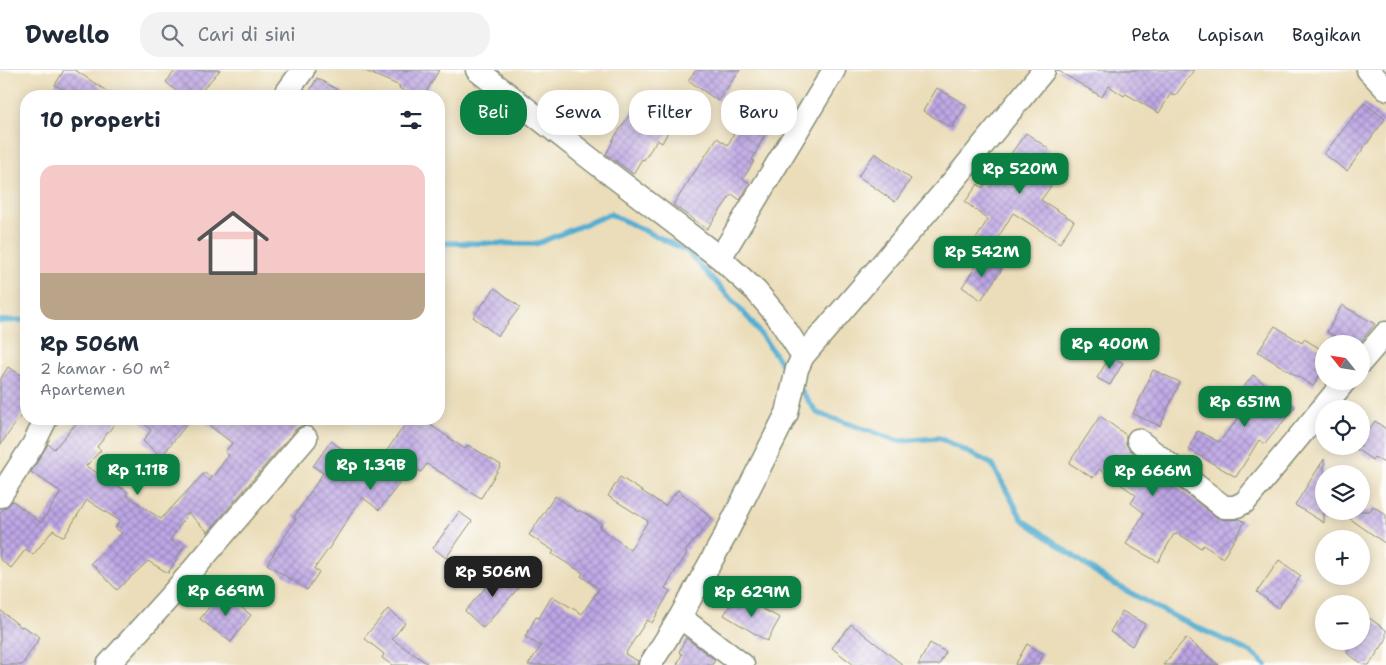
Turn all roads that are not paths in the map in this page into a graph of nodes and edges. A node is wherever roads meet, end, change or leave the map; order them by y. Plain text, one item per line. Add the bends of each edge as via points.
1 (303, 70) edge
2 (477, 70) edge
3 (834, 70) edge
4 (1044, 70) edge
5 (1368, 70) edge
6 (1386, 89) edge
7 (288, 90) edge
8 (720, 258) junction
9 (1386, 333) edge
10 (1370, 352) edge
11 (800, 362) junction
12 (1338, 390) edge
13 (43, 425) edge
14 (306, 438) dead end
15 (1138, 440) dead end
16 (0, 496) edge
17 (680, 617) junction
18 (108, 665) edge
19 (650, 665) edge
20 (743, 665) edge

1 - 7 street
2 - 8 street
3 - 8 street
4 - 11 street
5 - 6 street
8 - 11 street via 777,316
9 - 10 street
11 - 17 street via 787,412
12 - 15 street via 1245,502 1235,507 1224,507
13 - 16 street
14 - 18 street
17 - 19 street
17 - 20 street

